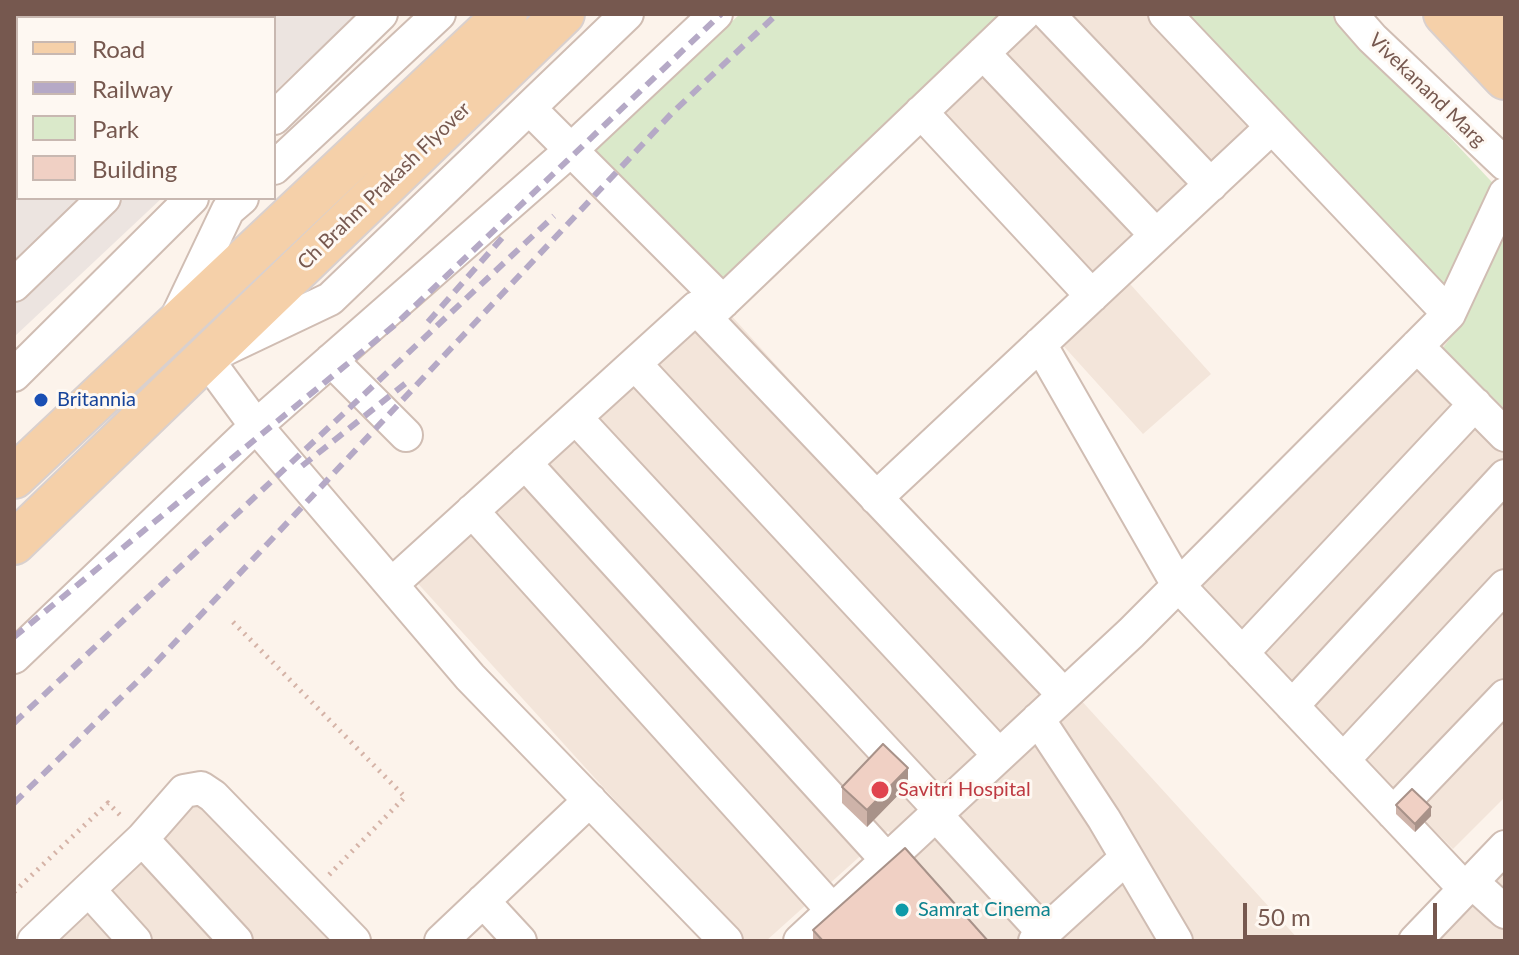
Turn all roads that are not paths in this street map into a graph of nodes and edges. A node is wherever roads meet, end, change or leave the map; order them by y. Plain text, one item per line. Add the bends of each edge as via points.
1 (381, 14) edge
2 (439, 14) edge
3 (506, 14) edge
4 (563, 14) edge
5 (627, 14) edge
6 (716, 14) edge
7 (1024, 14) edge
8 (1048, 14) edge
9 (1165, 14) edge
10 (1351, 14) edge
11 (1445, 14) edge
12 (1496, 14) edge
13 (1505, 24) edge
14 (983, 53) junction
15 (317, 76) junction
16 (1505, 78) edge
17 (346, 101) junction
18 (529, 108) junction
19 (921, 112) junction
20 (276, 116) edge
21 (1272, 127) junction
22 (571, 150) junction
23 (1505, 164) edge
24 (276, 166) edge
25 (1211, 185) junction
26 (1505, 194) edge
27 (102, 200) edge
28 (190, 200) edge
29 (240, 200) edge
30 (1156, 235) junction
31 (14, 285) edge
32 (1092, 296) junction
33 (714, 310) junction
34 (1449, 314) junction
35 (169, 332) junction
36 (1040, 344) junction
37 (1417, 346) junction
38 (206, 358) junction
39 (331, 360) junction
40 (635, 364) junction
41 (14, 375) edge
42 (1475, 404) junction
43 (576, 418) junction
44 (256, 426) junction
45 (406, 435) dead end
46 (1505, 435) edge
47 (525, 463) junction
48 (1505, 476) edge
49 (14, 477) edge
50 (876, 498) junction
51 (472, 511) junction
52 (14, 543) edge
53 (392, 584) junction
54 (1178, 585) junction
55 (1505, 586) edge
56 (1242, 653) junction
57 (14, 657) edge
58 (1064, 695) junction
59 (1505, 696) edge
60 (1292, 706) junction
61 (1038, 719) junction
62 (999, 755) junction
63 (1343, 760) junction
64 (590, 800) junction
65 (938, 813) junction
66 (1393, 813) junction
67 (142, 839) junction
68 (1505, 847) edge
69 (1126, 858) junction
70 (887, 860) junction
71 (1468, 886) junction
72 (89, 890) junction
73 (483, 901) junction
74 (833, 911) junction
75 (1505, 912) edge
76 (1039, 937) edge
77 (1427, 937) edge
78 (1169, 938) edge
79 (37, 940) edge
80 (135, 941) edge
81 (236, 941) edge
82 (354, 941) edge
83 (441, 941) edge
84 (520, 941) edge
85 (726, 941) edge
86 (800, 941) edge

1 - 15 street
2 - 17 street
3 - 35 main road, Ch Brahm Prakash Flyover
4 - 38 main road, Ch Brahm Prakash Flyover
5 - 18 street
6 - 22 street
7 - 14 street
8 - 25 street
9 - 21 street
10 - 23 street, Vivekanand Marg
11 - 16 main road
12 - 13 main road
14 - 19 street
14 - 30 street
15 - 17 street
15 - 20 street
17 - 24 street
18 - 22 street
18 - 38 street via 330,299
19 - 32 street
19 - 33 street
21 - 25 street
21 - 34 street
22 - 33 street
22 - 39 street
25 - 30 street
26 - 34 street
27 - 31 street
28 - 41 street
29 - 35 street via 228,210
30 - 32 street
32 - 36 street
33 - 40 street via 696,308
33 - 50 street
34 - 37 street
35 - 49 main road, Ch Brahm Prakash Flyover
36 - 50 street
36 - 54 street
37 - 42 street
37 - 54 street
38 - 44 street
38 - 52 main road, Ch Brahm Prakash Flyover
39 - 44 street
39 - 45 street
40 - 43 street
40 - 62 street
42 - 46 street
42 - 56 street
43 - 47 street
43 - 65 street
44 - 53 street
44 - 57 street
47 - 51 street
47 - 70 street
48 - 60 street
50 - 58 street
51 - 53 street
51 - 74 street
53 - 64 street via 470,677
54 - 56 street
54 - 58 street
55 - 63 street
56 - 60 street
58 - 61 street
59 - 66 street
60 - 63 street
61 - 62 street
61 - 69 street
62 - 65 street
63 - 66 street
64 - 73 street
64 - 85 street
65 - 70 street
65 - 76 street
66 - 71 street
67 - 72 street
67 - 81 street
67 - 82 street via 184,791 201,788
68 - 71 street
69 - 76 street
69 - 78 street
70 - 74 street
71 - 75 street
71 - 77 street
72 - 79 street
72 - 80 street
73 - 83 street
73 - 84 street
74 - 86 street

